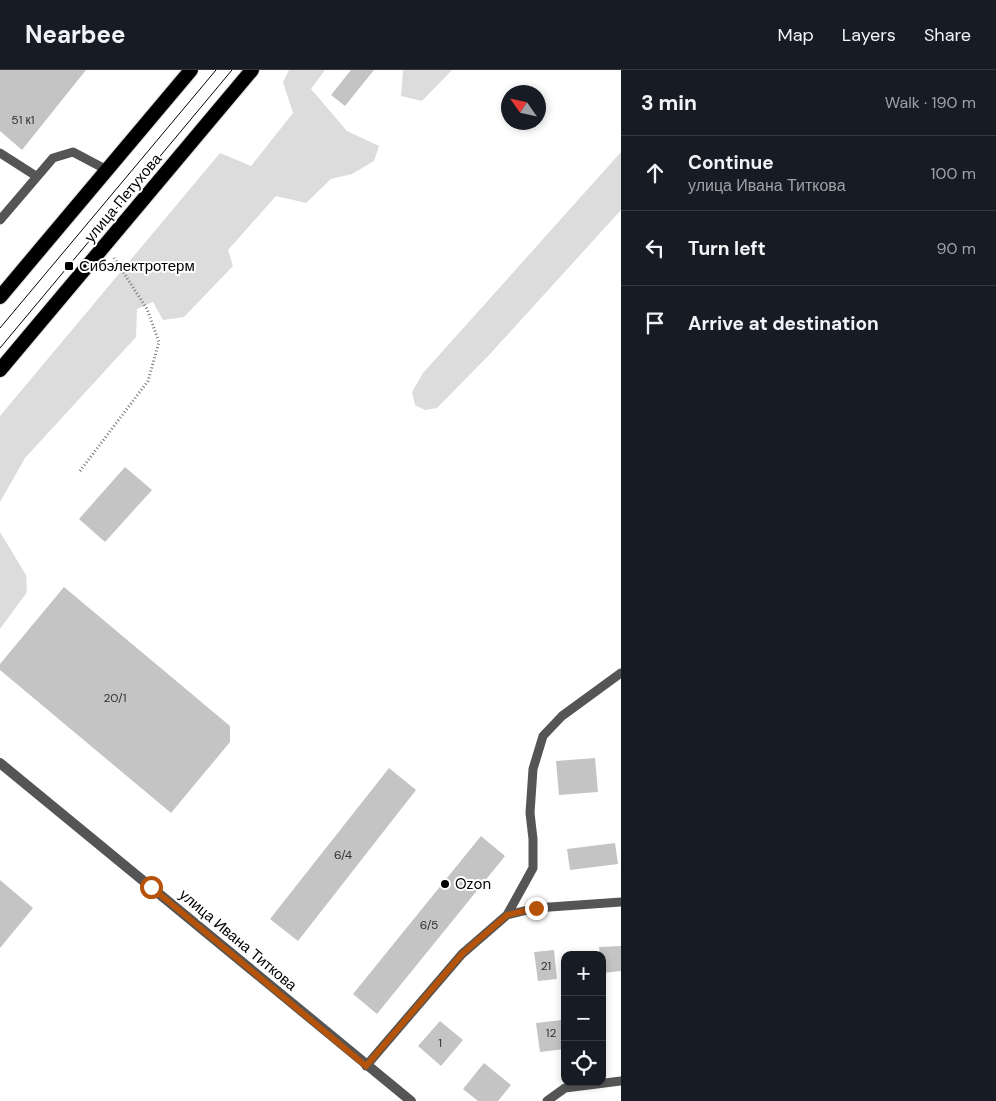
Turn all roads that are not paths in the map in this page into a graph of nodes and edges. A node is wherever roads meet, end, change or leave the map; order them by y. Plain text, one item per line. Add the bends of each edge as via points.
1 (191, 70) edge
2 (252, 70) edge
3 (0, 153) edge
4 (107, 170) junction
5 (36, 176) junction
6 (0, 220) edge
7 (0, 297) edge
8 (0, 370) edge
9 (621, 673) edge
10 (0, 763) edge
11 (621, 902) edge
12 (507, 915) junction
13 (366, 1066) junction
14 (621, 1081) edge
15 (411, 1101) edge
16 (547, 1101) edge

1 - 4 highway, улица Петухова
2 - 8 highway, улица Петухова
3 - 5 lane
4 - 5 lane via 73,152 53,158
4 - 7 highway, улица Петухова
5 - 6 lane
9 - 12 lane via 562,716 543,736 533,770 530,813 532,868
10 - 13 street, улица Ивана Титкова
11 - 12 lane via 536,908
12 - 13 lane via 462,954
13 - 15 street, улица Ивана Титкова
14 - 16 lane via 565,1088

